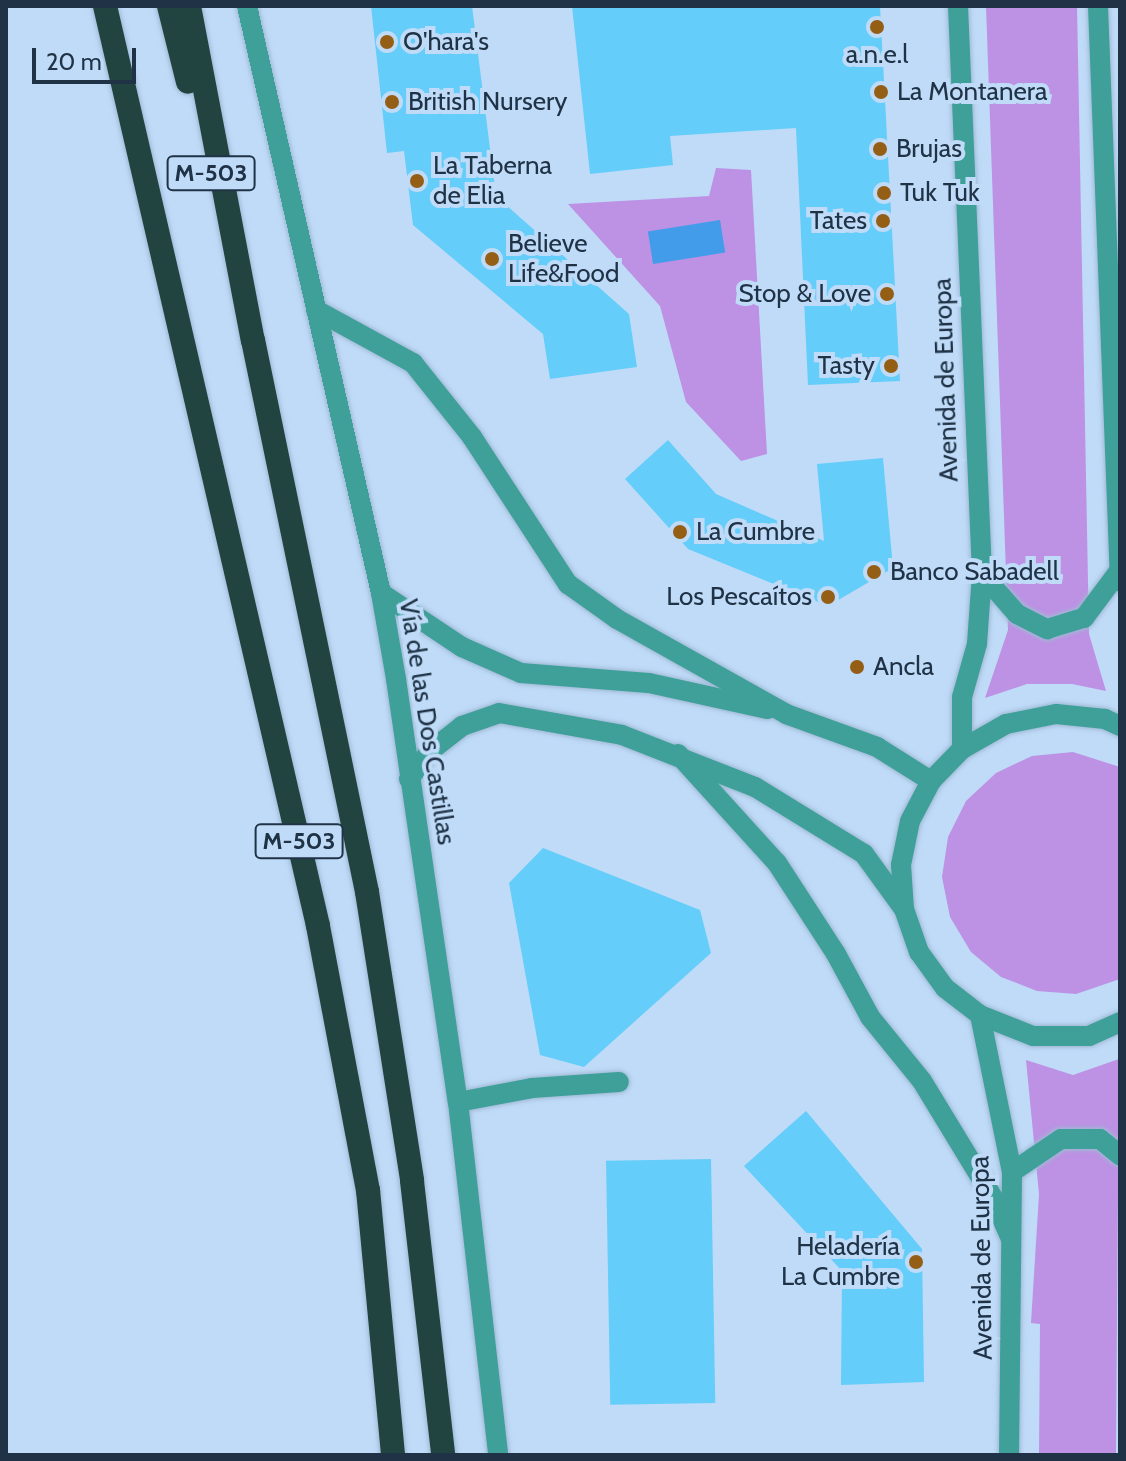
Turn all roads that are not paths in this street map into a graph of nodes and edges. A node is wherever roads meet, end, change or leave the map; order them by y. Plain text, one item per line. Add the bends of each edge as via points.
1 (95, 6) edge
2 (105, 6) edge
3 (169, 6) edge
4 (189, 6) edge
5 (247, 6) edge
6 (958, 6) edge
7 (1098, 6) edge
8 (159, 235) junction
9 (316, 310) junction
10 (253, 340) junction
11 (1119, 508) edge
12 (982, 574) junction
13 (1119, 576) edge
14 (381, 593) junction
15 (786, 714) junction
16 (1120, 726) edge
17 (962, 749) junction
18 (678, 754) junction
19 (409, 779) junction
20 (931, 781) junction
21 (904, 909) junction
22 (980, 1015) junction
23 (1120, 1022) edge
24 (619, 1082) dead end
25 (458, 1102) junction
26 (1120, 1155) edge
27 (1012, 1172) junction
28 (1011, 1239) junction
29 (393, 1455) edge
30 (443, 1455) edge
31 (498, 1455) edge
32 (1009, 1455) edge

1 - 8 highway, M-503
2 - 8 highway, M-503
3 - 10 highway, M-503
4 - 10 highway, M-503
5 - 9 street, Vía de las Dos Castillas
6 - 12 street, Avenida de Europa
7 - 11 street
8 - 29 highway, M-503 via 321,942 368,1190
9 - 14 street, Vía de las Dos Castillas
9 - 15 street via 413,363 472,437 568,584 617,619
10 - 30 highway, M-503 via 367,892 412,1181
11 - 13 street
12 - 13 street via 1017,614 1047,629 1084,618
12 - 17 street, Avenida de Europa via 977,644 962,697
14 - 15 street via 462,647 521,673 649,683
14 - 19 street, Vía de las Dos Castillas
15 - 20 street via 877,747
16 - 17 street via 1105,719 1056,714 1006,724
17 - 20 street
18 - 19 street via 622,735 499,713 462,726 429,752
18 - 21 street via 755,787 864,854
18 - 28 street via 777,863 870,1017 922,1081 993,1198
19 - 25 street, Vía de las Dos Castillas
20 - 21 street via 910,821 901,865
21 - 22 street via 919,952 945,988
22 - 23 street via 1033,1036 1089,1036
22 - 27 street, Avenida de Europa
24 - 25 street via 532,1088
25 - 31 street, Vía de las Dos Castillas
26 - 27 street via 1100,1139 1061,1139
27 - 28 street, Avenida de Europa
28 - 32 street, Avenida de Europa

